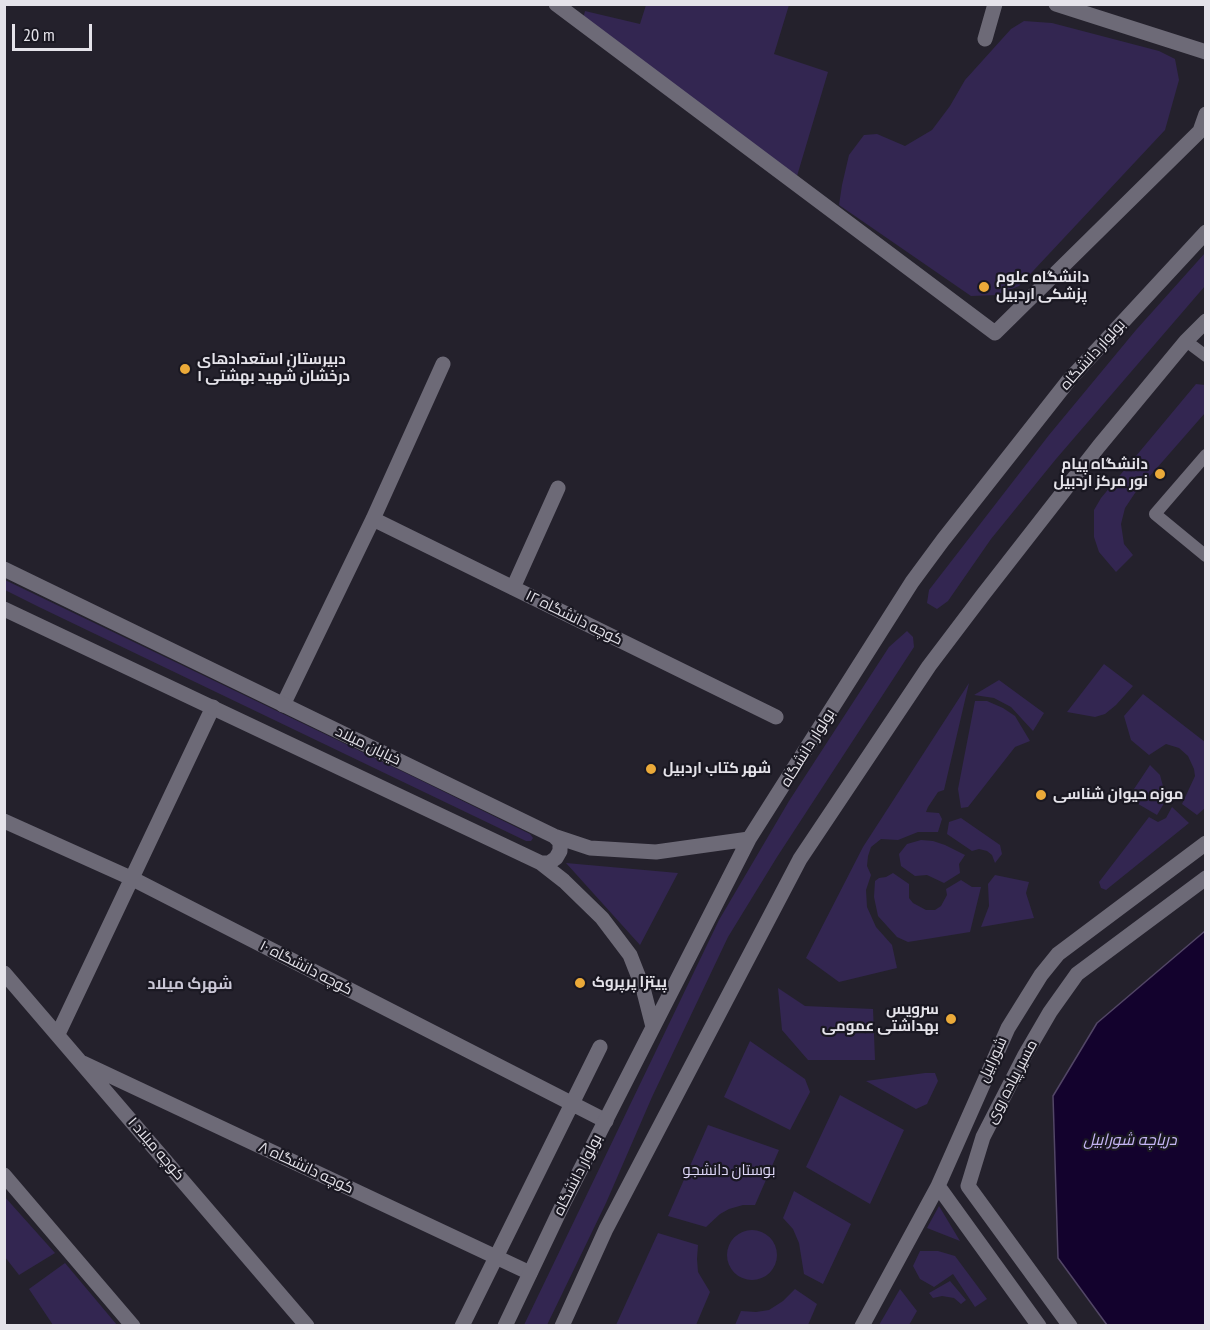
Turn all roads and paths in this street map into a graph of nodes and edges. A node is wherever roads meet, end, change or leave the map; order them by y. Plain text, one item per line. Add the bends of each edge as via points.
1 (556, 4) edge
2 (995, 4) edge
3 (1056, 4) edge
4 (985, 39) dead end
5 (1206, 52) edge
6 (1206, 114) edge
7 (1206, 232) edge
8 (1206, 321) edge
9 (1186, 341) junction
10 (1206, 356) edge
11 (443, 364) dead end
12 (1206, 455) edge
13 (558, 488) dead end
14 (373, 519) junction
15 (1206, 556) edge
16 (4, 569) edge
17 (513, 588) junction
18 (4, 609) edge
19 (283, 705) junction
20 (213, 707) junction
21 (776, 717) dead end
22 (4, 821) edge
23 (554, 836) junction
24 (749, 839) junction
25 (1206, 843) edge
26 (541, 863) junction
27 (133, 879) junction
28 (1206, 879) edge
29 (4, 973) edge
30 (653, 1027) junction
31 (58, 1034) junction
32 (600, 1047) dead end
33 (83, 1063) junction
34 (572, 1104) junction
35 (606, 1121) junction
36 (4, 1176) edge
37 (938, 1186) junction
38 (496, 1257) junction
39 (530, 1273) junction
40 (133, 1326) edge
41 (307, 1326) edge
42 (462, 1326) edge
43 (505, 1326) edge
44 (562, 1326) edge
45 (862, 1326) edge
46 (1039, 1326) edge
47 (1070, 1326) edge

1 - 6 street via 995,333 1200,131
2 - 4 street
3 - 5 street
7 - 24 street, بولوار دانشگاه via 1069,380 943,540 906,591
8 - 9 street
9 - 10 lane
9 - 44 street via 1099,446 929,666 800,859 611,1218
11 - 14 street
12 - 15 lane via 1155,514
13 - 17 street
14 - 17 street, کوچه دانشگاه ۱۲
14 - 19 street
16 - 19 street, خیابان میلاد
17 - 21 street, کوچه دانشگاه ۱۲
18 - 20 street, خیابان میلاد
19 - 23 street, خیابان میلاد
20 - 26 street, خیابان میلاد
20 - 27 street
22 - 27 street, کوچه دانشگاه ۱۰
23 - 24 street, خیابان میلاد via 590,848 656,852
23 - 26 street via 560,842 560,851 549,863
24 - 30 street, بولوار دانشگاه
25 - 37 street, شورابیل via 1058,954 1041,975 1008,1028
26 - 30 street, خیابان میلاد via 603,918 630,955
27 - 31 street
27 - 34 street, کوچه دانشگاه ۱۰
28 - 47 street, مسیر پیاده روی via 1077,974 1050,1012 983,1137 968,1186
29 - 31 street, کوچه میلاد ۱
30 - 35 street, بولوار دانشگاه
31 - 33 street, کوچه میلاد ۱
32 - 34 street
33 - 38 street, کوچه دانشگاه ۸
33 - 41 street, کوچه میلاد ۱
34 - 35 street, کوچه دانشگاه ۱۰
34 - 38 street
35 - 39 street, بولوار دانشگاه
36 - 40 street
37 - 45 street, شورابیل
37 - 46 street
38 - 39 street, کوچه دانشگاه ۸
38 - 42 street
39 - 43 street, بولوار دانشگاه

